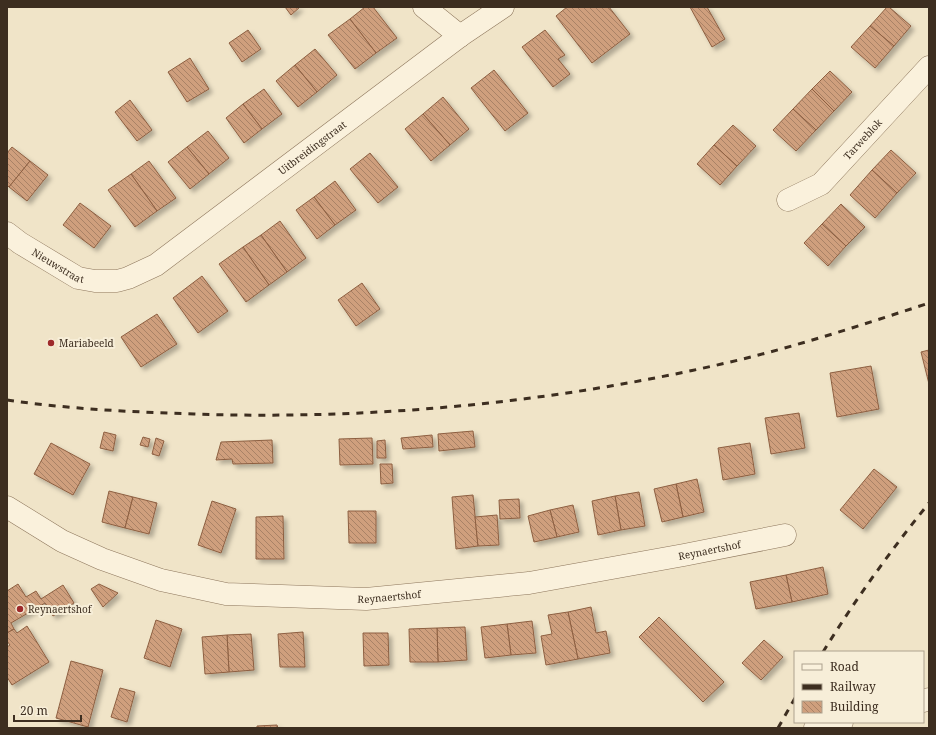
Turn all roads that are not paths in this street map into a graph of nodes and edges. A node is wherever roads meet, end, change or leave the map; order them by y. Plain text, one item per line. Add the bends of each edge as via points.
1 (424, 7) edge
2 (503, 7) edge
3 (460, 36) junction
4 (929, 67) edge
5 (788, 200) dead end
6 (7, 233) edge
7 (117, 281) joint
8 (7, 507) edge
9 (784, 535) dead end
10 (837, 723) edge
11 (815, 728) edge

1 - 3 street
2 - 3 street, Uitbreidingstraat
3 - 7 street, Uitbreidingstraat via 156,265
4 - 5 street, Tarweblok via 821,184
6 - 7 street, Nieuwstraat via 78,278
8 - 9 street, Reynaertshof via 62,540 102,559 160,580 226,594 366,599 529,583 684,556
10 - 11 street

